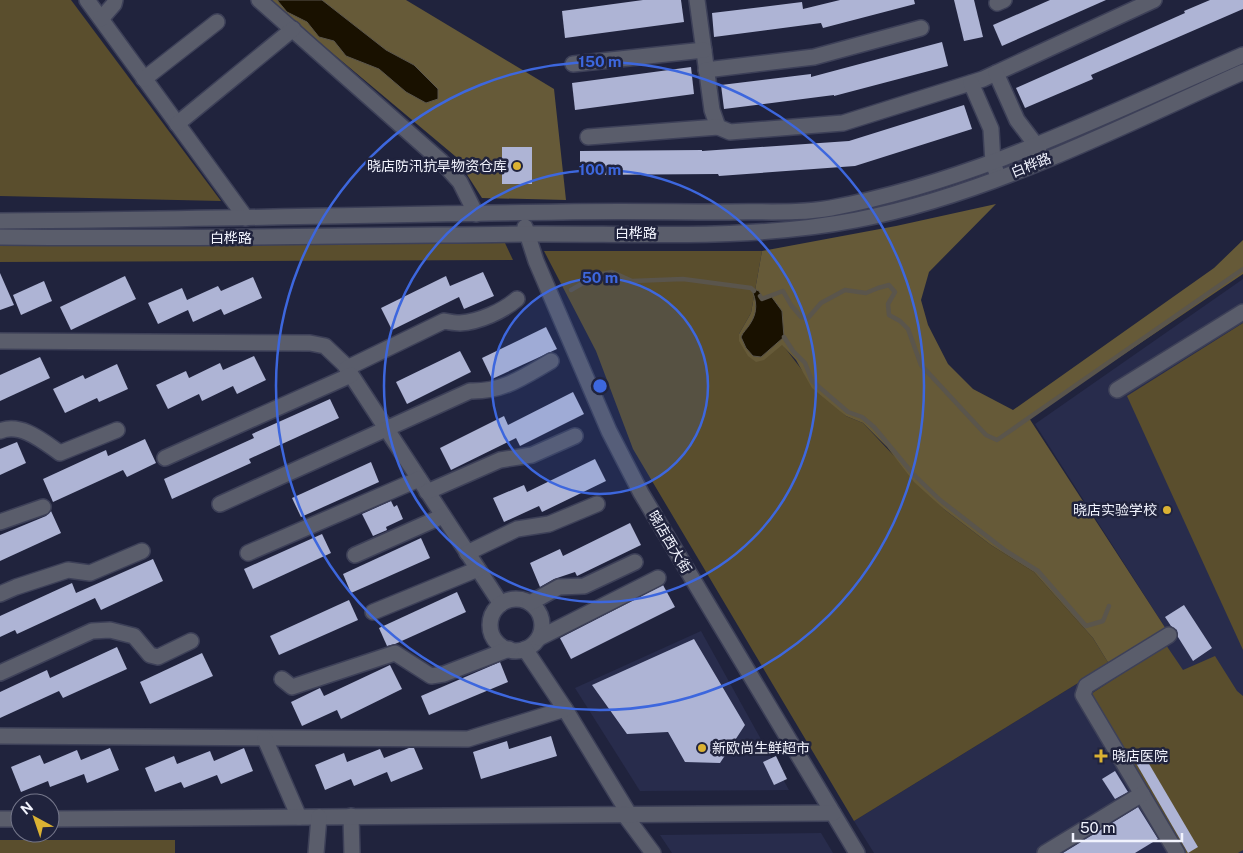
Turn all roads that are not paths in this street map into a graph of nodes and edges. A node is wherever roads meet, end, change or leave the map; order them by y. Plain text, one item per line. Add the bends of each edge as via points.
1 (87, 0) edge
2 (115, 0) edge
3 (259, 0) edge
4 (697, 0) edge
5 (1154, 0) edge
6 (101, 19) junction
7 (217, 22) dead end
8 (920, 28) dead end
9 (293, 30) junction
10 (704, 50) junction
11 (1243, 55) edge
12 (573, 64) dead end
13 (706, 70) junction
14 (1243, 72) edge
15 (996, 73) junction
16 (144, 79) junction
17 (971, 83) junction
18 (177, 124) junction
19 (718, 127) junction
20 (588, 137) dead end
21 (1036, 145) junction
22 (1042, 160) junction
23 (993, 163) junction
24 (998, 178) junction
25 (521, 213) junction
26 (476, 214) junction
27 (246, 218) junction
28 (0, 221) edge
29 (527, 234) junction
30 (0, 237) edge
31 (517, 299) dead end
32 (1243, 312) edge
33 (0, 341) edge
34 (551, 361) dead end
35 (349, 372) junction
36 (1117, 390) dead end
37 (386, 429) junction
38 (116, 430) dead end
39 (0, 431) edge
40 (575, 436) dead end
41 (165, 458) dead end
42 (423, 486) junction
43 (220, 504) dead end
44 (597, 504) dead end
45 (43, 507) dead end
46 (443, 516) junction
47 (0, 522) edge
48 (142, 552) dead end
49 (248, 553) dead end
50 (467, 553) junction
51 (355, 555) dead end
52 (635, 562) dead end
53 (478, 569) junction
54 (658, 578) dead end
55 (0, 594) edge
56 (530, 603) junction
57 (501, 604) junction
58 (373, 612) dead end
59 (1169, 635) dead end
60 (539, 638) junction
61 (191, 641) dead end
62 (509, 649) junction
63 (525, 649) junction
64 (0, 673) edge
65 (282, 679) dead end
66 (565, 709) junction
67 (0, 736) edge
68 (265, 738) junction
69 (1142, 794) junction
70 (833, 813) junction
71 (626, 814) junction
72 (351, 816) junction
73 (299, 817) junction
74 (319, 817) junction
75 (60, 819) edge
76 (316, 853) edge
77 (352, 853) edge
78 (652, 853) edge
79 (857, 853) edge
80 (1046, 853) edge
81 (1177, 853) edge

1 - 6 street
2 - 6 street
3 - 9 street
4 - 10 street
5 - 15 street
6 - 16 street
7 - 16 street
8 - 13 street via 814,58
9 - 18 street
9 - 26 street via 441,161 460,182
10 - 12 street
10 - 13 street
11 - 21 street, 白桦路
13 - 19 street
14 - 22 street, 白桦路
15 - 17 street
15 - 21 street via 1016,120
16 - 18 street
17 - 19 street via 843,123 730,132
17 - 23 street via 991,129
18 - 27 street
19 - 20 street
21 - 22 street
21 - 23 street, 白桦路
22 - 24 street, 白桦路
23 - 24 street
23 - 25 street, 白桦路 via 878,198 826,208 772,212
24 - 29 street, 白桦路 via 909,208 814,227 750,233
25 - 26 street, 白桦路
25 - 29 street, 晓店西大街
26 - 27 street, 白桦路
27 - 28 street, 白桦路
29 - 30 street, 白桦路 via 269,238
29 - 70 street, 晓店西大街 via 609,431 641,494
31 - 35 street via 478,320 444,321
32 - 36 street
33 - 35 street via 310,343 325,346
34 - 37 street via 501,388 470,391
35 - 37 street
35 - 41 street
37 - 42 street
37 - 43 street
38 - 39 street via 60,453 27,431
40 - 42 street via 532,456 500,460
42 - 46 street
42 - 49 street
44 - 50 street via 549,524 517,530
45 - 47 street
46 - 50 street
46 - 51 street
48 - 55 street via 90,573 68,570
50 - 53 street
52 - 56 street via 584,586 559,587
53 - 57 street
53 - 58 street
54 - 60 street
56 - 57 street via 518,599
56 - 60 street via 542,621
57 - 62 street via 490,624 495,640
59 - 69 street via 1086,686 1083,695
60 - 63 street
61 - 64 street via 158,657 150,655 134,636 110,630 92,632
62 - 63 street
62 - 65 street via 431,676 395,653 292,687
63 - 66 street
66 - 68 street via 468,739
66 - 71 street
67 - 68 street
68 - 73 street
69 - 80 street
69 - 81 street
70 - 71 street
70 - 79 street, 晓店西大街
71 - 72 street
71 - 78 street
72 - 74 street
72 - 77 street
73 - 74 street
73 - 75 street
74 - 76 street

